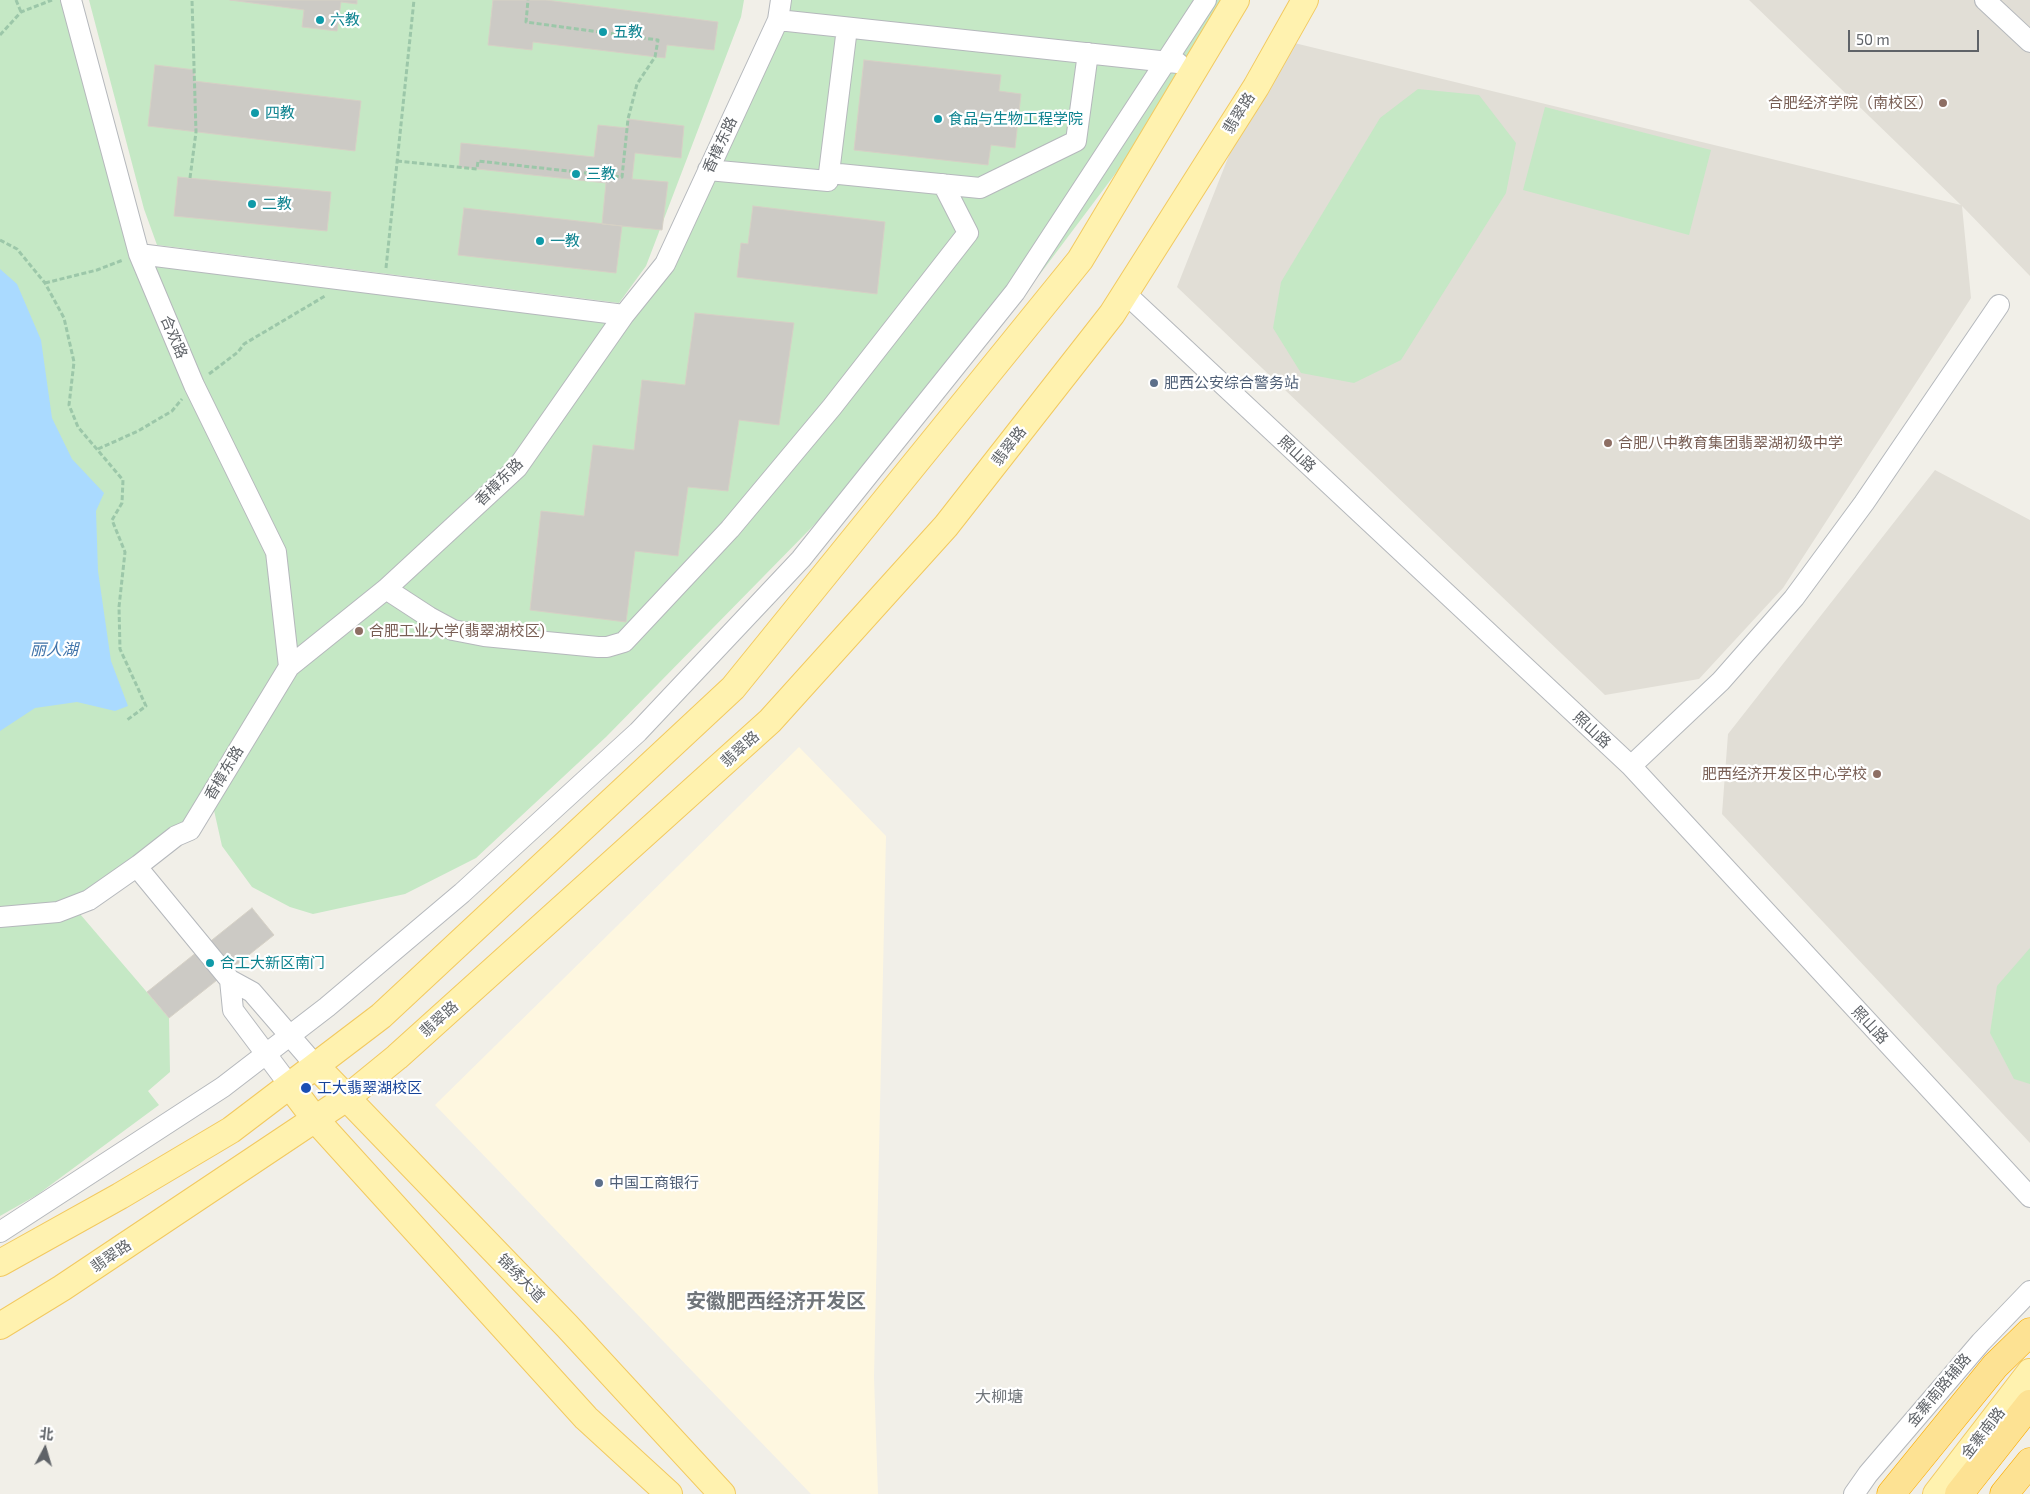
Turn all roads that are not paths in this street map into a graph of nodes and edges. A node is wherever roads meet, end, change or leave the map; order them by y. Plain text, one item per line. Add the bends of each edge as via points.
1 (71, 0) edge
2 (781, 0) edge
3 (1206, 0) edge
4 (1236, 0) edge
5 (1304, 0) edge
6 (1985, 0) edge
7 (778, 20) junction
8 (847, 28) junction
9 (2030, 42) edge
10 (1088, 54) junction
11 (1167, 62) junction
12 (1197, 65) junction
13 (708, 170) junction
14 (829, 173) junction
15 (942, 184) junction
16 (139, 254) junction
17 (1125, 293) junction
18 (1999, 305) dead end
19 (624, 316) junction
20 (386, 589) junction
21 (289, 666) junction
22 (1631, 766) junction
23 (138, 866) junction
24 (0, 917) edge
25 (230, 980) junction
26 (290, 1036) junction
27 (266, 1054) junction
28 (316, 1066) junction
29 (290, 1086) junction
30 (348, 1097) junction
31 (315, 1119) junction
32 (2030, 1197) edge
33 (0, 1232) edge
34 (0, 1263) edge
35 (2030, 1291) edge
36 (0, 1326) edge
37 (2030, 1332) edge
38 (2030, 1372) edge
39 (2030, 1404) edge
40 (2030, 1462) edge
41 (669, 1494) edge
42 (722, 1494) edge
43 (1854, 1494) edge
44 (1891, 1494) edge
45 (1936, 1494) edge
46 (1959, 1494) edge
47 (2004, 1494) edge

1 - 16 street, 合欢路
2 - 7 street, 香樟东路
3 - 11 street
4 - 12 main road
5 - 17 main road, 翡翠路 via 1256,87
6 - 9 street
7 - 8 street
7 - 13 street, 香樟东路
8 - 10 street
8 - 14 street
10 - 11 street
10 - 15 street via 1076,142 980,188
11 - 12 street
11 - 26 street via 1015,292 802,559 638,732 462,893
12 - 28 main road via 1080,260 733,688 381,1016
13 - 14 street via 828,181
13 - 19 street, 香樟东路 via 665,264
14 - 15 street
15 - 20 street via 968,233 826,415 730,529 624,642 598,647 453,630
16 - 19 street
16 - 21 street, 合欢路 via 194,386 276,552
17 - 22 street, 照山路
17 - 30 main road, 翡翠路 via 946,526 770,721 397,1057
18 - 22 street via 1864,503 1794,598 1721,681
19 - 20 street, 香樟东路 via 517,468
20 - 21 street, 香樟东路
21 - 23 street, 香樟东路 via 190,830 176,836
22 - 32 street, 照山路
23 - 24 street, 香樟东路 via 89,900 58,912
23 - 25 street
25 - 26 street via 252,992
25 - 27 street via 233,1010
26 - 27 street
26 - 28 street
27 - 29 street
27 - 33 street via 222,1087
28 - 29 main road
28 - 30 main road, 锦绣大道
29 - 31 main road
29 - 34 main road via 231,1130
30 - 31 main road, 翡翠路
30 - 42 main road, 锦绣大道
31 - 36 main road, 翡翠路
31 - 41 main road via 586,1418
35 - 43 street, 金寨南路辅路 via 1981,1342
37 - 44 highway via 1996,1366
38 - 45 main road, 金寨南路
39 - 46 highway
40 - 47 highway

